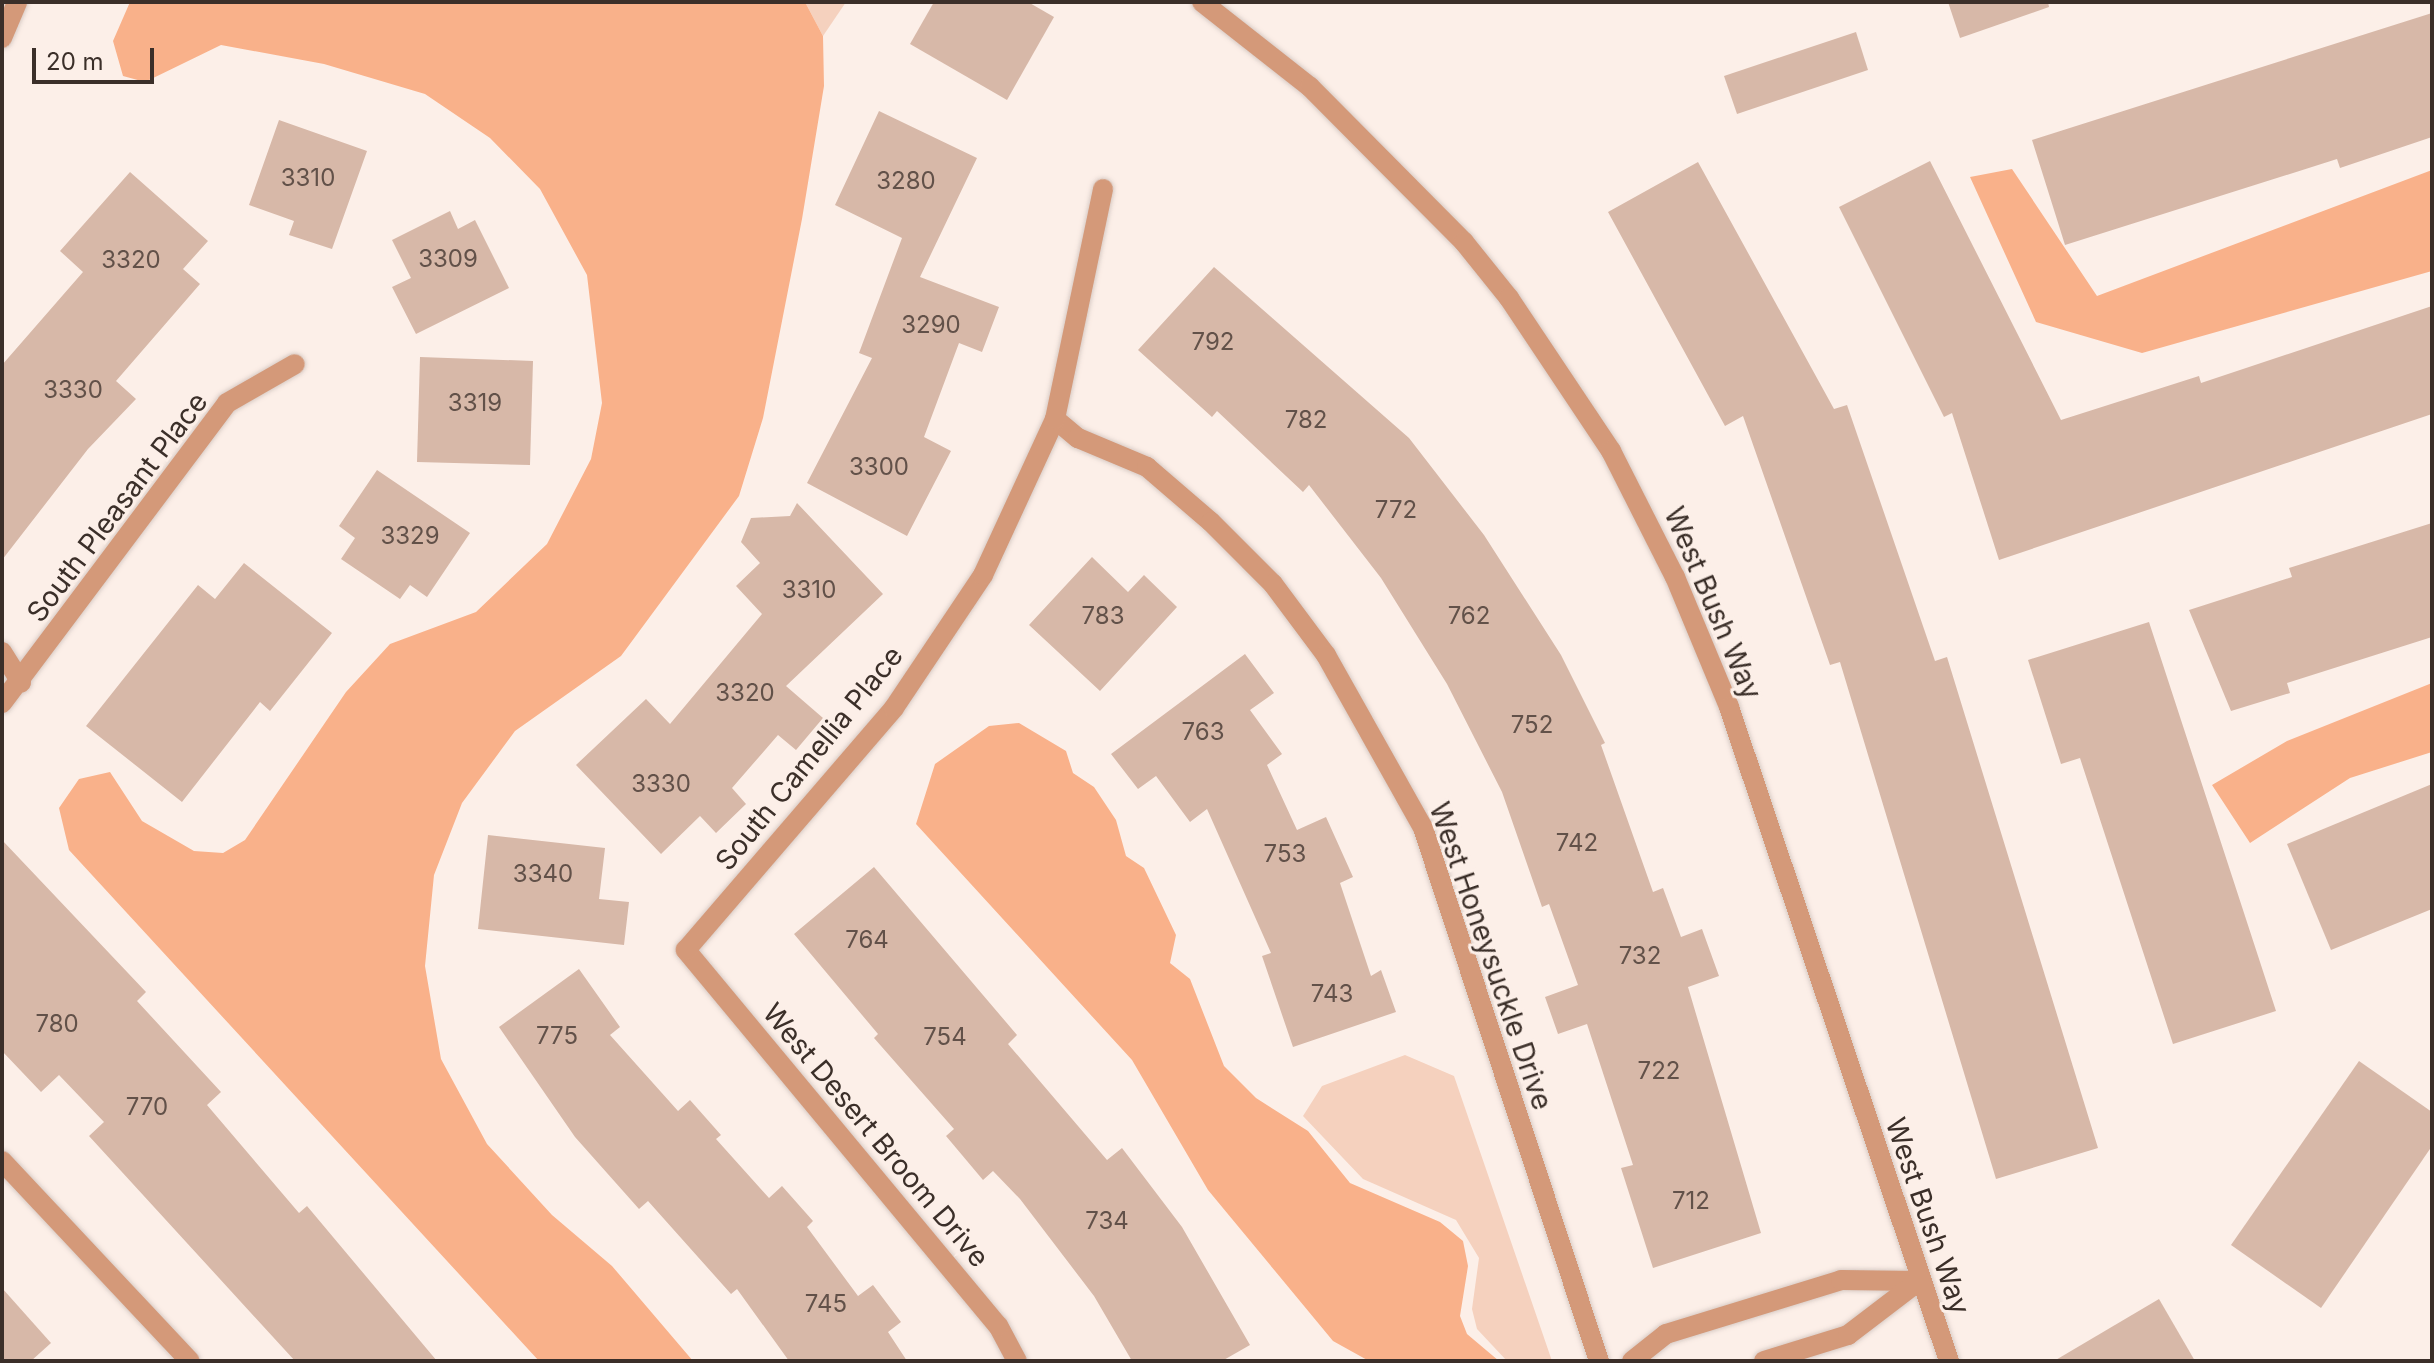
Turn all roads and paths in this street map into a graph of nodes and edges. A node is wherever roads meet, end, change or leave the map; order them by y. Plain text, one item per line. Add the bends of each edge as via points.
1 (17, 2) edge
2 (1202, 2) edge
3 (2, 38) edge
4 (1103, 189) dead end
5 (295, 364) dead end
6 (1055, 419) junction
7 (2, 652) edge
8 (12, 680) edge
9 (2, 703) edge
10 (686, 950) joint
11 (2, 1161) edge
12 (1919, 1281) junction
13 (190, 1361) edge
14 (1017, 1361) edge
15 (1599, 1361) edge
16 (1632, 1361) edge
17 (1764, 1361) edge
18 (1949, 1361) edge

1 - 3 street
2 - 12 street, West Bush Way via 1310,87 1464,242 1509,298 1611,451 1675,577 1729,707
4 - 6 street, South Camellia Place
5 - 8 street, South Pleasant Place via 227,403
6 - 10 street, South Camellia Place via 983,575 894,708
6 - 15 street, West Honeysuckle Drive via 1078,438 1147,467 1211,522 1273,584 1326,655 1423,828
7 - 8 street
8 - 9 street, South Pleasant Place
10 - 14 street, West Desert Broom Drive via 998,1326
11 - 13 street
12 - 16 street via 1841,1280 1666,1334
12 - 17 street via 1848,1335
12 - 18 street, West Bush Way

